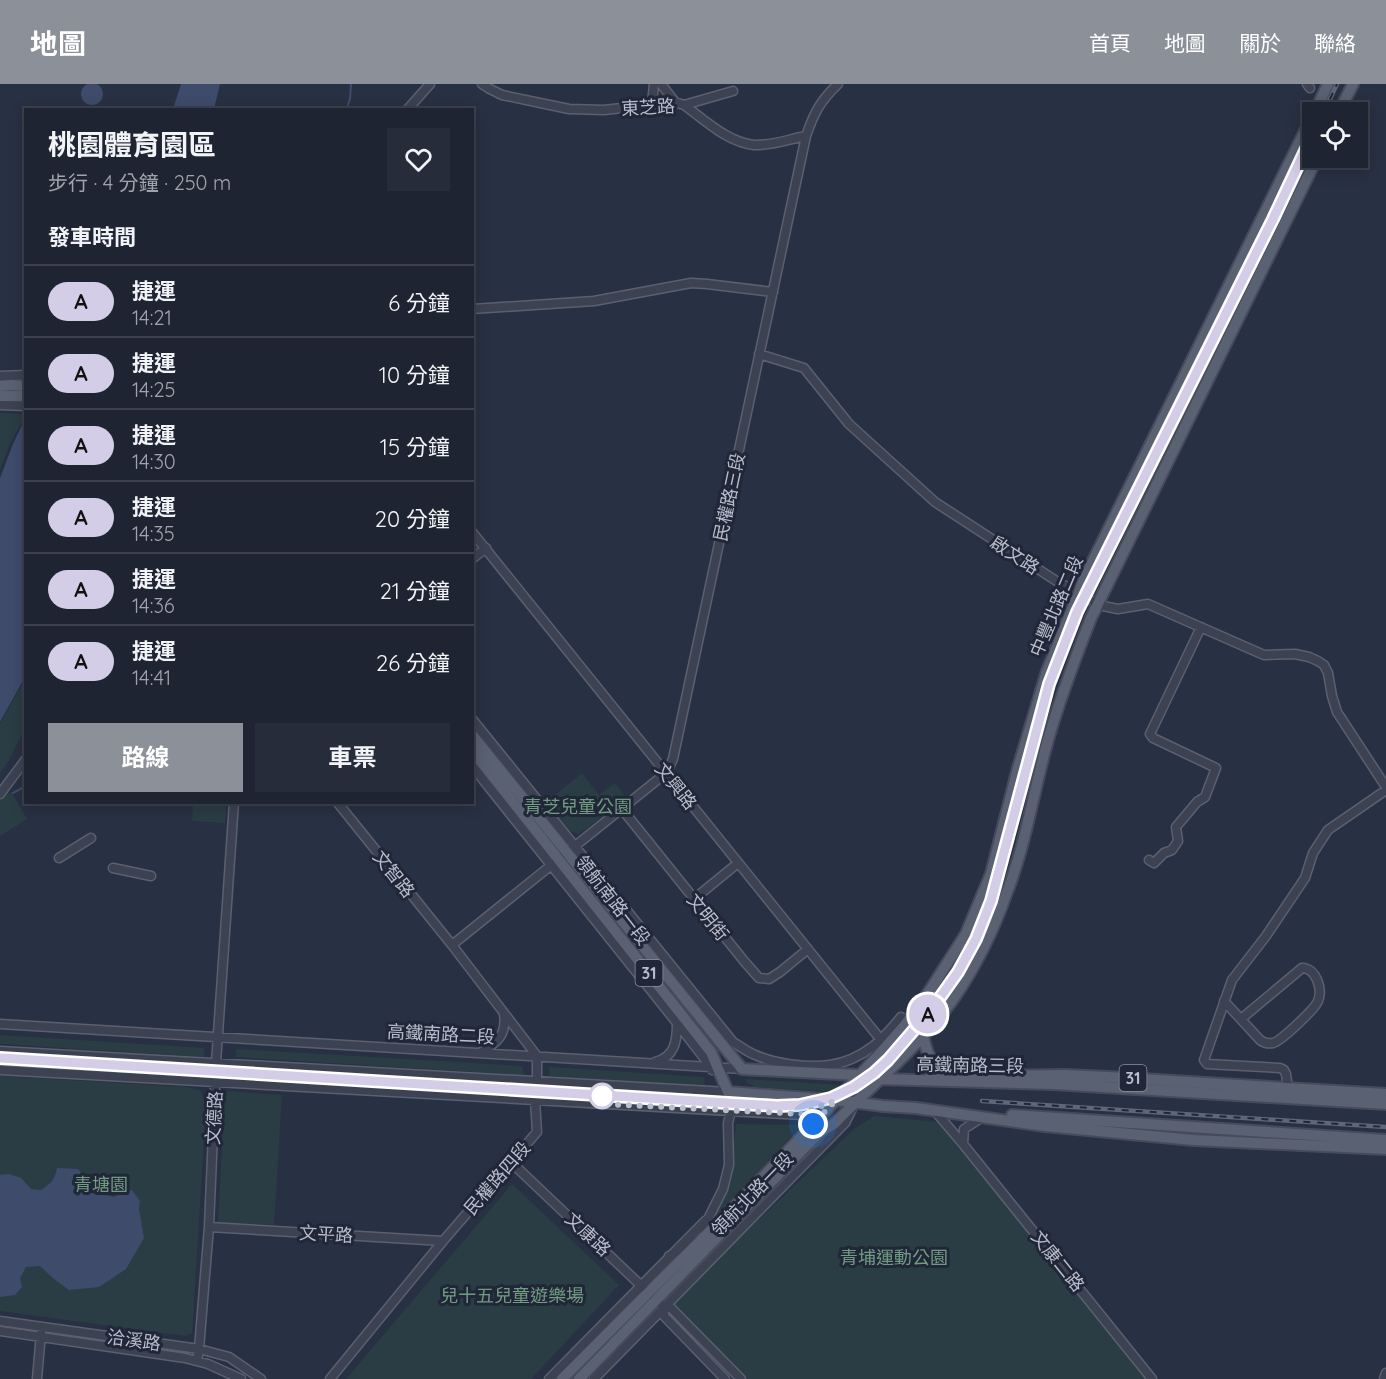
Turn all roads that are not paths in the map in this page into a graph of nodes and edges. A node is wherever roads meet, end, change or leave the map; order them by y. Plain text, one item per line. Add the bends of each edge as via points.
1 (430, 84) edge
2 (482, 84) edge
3 (654, 84) edge
4 (661, 84) edge
5 (838, 84) edge
6 (1328, 84) edge
7 (1353, 84) edge
8 (733, 91) dead end
9 (1320, 102) edge
10 (1344, 102) edge
11 (680, 103) junction
12 (652, 104) junction
13 (409, 108) edge
14 (806, 136) junction
15 (1302, 137) edge
16 (1312, 168) edge
17 (773, 292) junction
18 (474, 309) edge
19 (759, 354) junction
20 (0, 376) edge
21 (0, 386) edge
22 (22, 391) edge
23 (0, 396) edge
24 (0, 405) edge
25 (474, 534) edge
26 (486, 548) junction
27 (474, 557) edge
28 (1079, 593) junction
29 (1097, 604) junction
30 (1200, 627) junction
31 (474, 722) edge
32 (474, 738) edge
33 (474, 752) edge
34 (24, 762) edge
35 (474, 768) edge
36 (666, 773) junction
37 (1386, 788) edge
38 (0, 794) edge
39 (234, 804) edge
40 (339, 804) edge
41 (622, 809) junction
42 (91, 838) dead end
43 (563, 856) junction
44 (59, 858) dead end
45 (1149, 860) dead end
46 (738, 863) junction
47 (113, 868) dead end
48 (151, 876) dead end
49 (694, 899) junction
50 (452, 945) junction
51 (808, 949) junction
52 (1224, 1001) junction
53 (702, 1003) junction
54 (504, 1014) junction
55 (901, 1017) dead end
56 (1241, 1019) junction
57 (677, 1023) junction
58 (0, 1024) edge
59 (219, 1037) junction
60 (923, 1037) junction
61 (718, 1040) junction
62 (881, 1040) junction
63 (0, 1051) edge
64 (480, 1053) junction
65 (537, 1056) junction
66 (216, 1063) junction
67 (651, 1063) junction
68 (714, 1067) junction
69 (742, 1069) junction
70 (0, 1070) edge
71 (974, 1074) junction
72 (858, 1075) junction
73 (991, 1077) junction
74 (880, 1079) junction
75 (537, 1081) junction
76 (934, 1081) junction
77 (216, 1082) junction
78 (1288, 1088) junction
79 (728, 1092) junction
80 (1386, 1094) edge
81 (535, 1100) junction
82 (836, 1100) junction
83 (1326, 1100) junction
84 (856, 1102) junction
85 (1386, 1104) edge
86 (934, 1110) junction
87 (731, 1111) junction
88 (981, 1118) junction
89 (1289, 1134) junction
90 (1386, 1140) edge
91 (963, 1144) junction
92 (1339, 1147) junction
93 (1386, 1149) edge
94 (511, 1162) junction
95 (708, 1218) junction
96 (209, 1227) junction
97 (704, 1237) junction
98 (442, 1240) junction
99 (669, 1256) junction
100 (653, 1296) junction
101 (0, 1321) edge
102 (41, 1327) junction
103 (0, 1332) edge
104 (40, 1337) junction
105 (200, 1349) junction
106 (197, 1361) junction
107 (1386, 1373) edge
108 (37, 1379) edge
109 (241, 1379) edge
110 (261, 1379) edge
111 (330, 1379) edge
112 (549, 1379) edge
113 (562, 1379) edge
114 (579, 1379) edge
115 (594, 1379) edge
116 (725, 1379) edge
117 (741, 1379) edge
118 (1152, 1379) edge
119 (1384, 1379) edge

1 - 13 street
2 - 12 street, 東芝路 via 502,95 569,109 604,110
3 - 12 street
4 - 11 street
5 - 14 street, 民權路三段 via 824,97
6 - 9 main road
7 - 10 main road
8 - 11 street
11 - 12 street, 東芝路
11 - 14 street, 東芝路 via 728,137 754,145
14 - 17 street, 民權路三段
15 - 28 main road, 中豐北路二段
16 - 29 main road, 中豐北路二段
17 - 18 street via 691,283 594,301
17 - 19 street, 民權路三段
19 - 28 street, 啟文路 via 804,368 849,424 935,502
19 - 36 street, 民權路三段 via 673,759
20 - 22 street
21 - 22 main road
22 - 23 main road
22 - 24 street
25 - 26 street, 文興路
26 - 27 street
26 - 36 street, 文興路
28 - 29 street, 啟文路
28 - 72 main road, 中豐北路二段 via 1047,671 991,874 966,934 904,1026
29 - 30 street, 啟文路 via 1118,609 1148,604
29 - 60 main road, 中豐北路二段 via 1069,671 1008,891 965,981
30 - 37 street, 啟文路 via 1264,655 1295,654 1324,665 1337,712
30 - 45 street via 1150,734 1216,768 1205,797 1176,827 1178,841 1172,850 1154,863
31 - 43 street, 領航南路一段 / 31
32 - 43 main road, 領航南路一段 / 31
33 - 43 main road, 領航南路一段 / 31
34 - 38 street
35 - 43 street, 領航南路一段 / 31
36 - 41 street
36 - 46 street, 文興路
37 - 52 street via 1323,835 1305,878 1232,980
39 - 59 street, 文德路
40 - 50 street, 文智路
41 - 43 street
41 - 49 street, 文明街
42 - 44 street
43 - 50 street
43 - 53 street, 領航南路一段 / 31
43 - 57 street, 領航南路一段 / 31
43 - 61 main road, 領航南路一段 / 31
43 - 68 main road, 領航南路一段 / 31 via 711,1052
46 - 49 street
46 - 51 street, 文興路
47 - 48 street
49 - 51 street, 文明街 via 759,978 769,979
50 - 54 street
51 - 62 street, 文興路
52 - 56 street
52 - 78 street via 1204,1060 1207,1064 1280,1068 1286,1074
53 - 61 street, 31
53 - 62 street via 734,1042 771,1060 831,1065 854,1059
54 - 64 street via 506,1023 499,1039
54 - 65 street
55 - 62 street
56 - 56 street via 1263,1043 1280,1040 1319,1000 1313,972 1302,968
57 - 67 street via 674,1047 660,1061
57 - 68 street, 領航南路一段 / 31
58 - 59 street, 高鐵南路二段
59 - 64 street, 高鐵南路二段
59 - 66 street, 文德路
60 - 71 main road via 928,1056 937,1067
60 - 74 main road, 中豐北路二段
61 - 69 main road, 31
63 - 66 street
64 - 65 street, 高鐵南路二段
65 - 67 street, 高鐵南路二段
65 - 75 street, 民權路四段
66 - 75 street
66 - 77 street, 文德路
67 - 68 street, 高鐵南路二段
68 - 69 street, 高鐵南路二段
68 - 79 main road, 領航南路一段 / 31
69 - 72 main road, 高鐵南路二段 / 31
70 - 77 street
71 - 73 main road, 高鐵南路三段 / 31
71 - 74 main road, 高鐵南路三段 / 31
72 - 74 main road, 高鐵南路二段 / 31
72 - 82 main road, 中豐北路二段
73 - 76 main road
73 - 78 main road, 高鐵南路三段 / 31 via 1064,1075
74 - 76 main road, 高鐵南路三段 / 31
74 - 84 main road, 中豐北路二段
75 - 79 street
75 - 81 street, 民權路四段
76 - 83 main road, 高鐵南路三段 / 31
77 - 81 street
77 - 96 street, 文德路
78 - 80 main road, 高鐵南路三段 / 31
78 - 83 main road
79 - 82 main road
79 - 87 street
81 - 87 street
81 - 94 street, 民權路四段 via 537,1132
82 - 84 main road
82 - 87 street via 802,1114
82 - 97 main road, 領航北路一段
83 - 85 main road, 高鐵南路三段 / 31
84 - 86 main road
84 - 100 main road, 領航北路一段 via 818,1134
86 - 88 main road
86 - 89 main road
86 - 91 street, 文康二路
87 - 95 street via 729,1165 723,1189
88 - 91 street via 964,1129
88 - 92 main road via 1194,1140
89 - 90 main road
89 - 92 main road
91 - 118 street, 文康二路
92 - 93 main road
94 - 98 street, 民權路四段
94 - 100 street, 文康路
95 - 97 street
95 - 99 street, 領航北路一段
96 - 98 street, 文平路
96 - 105 street, 文德路
97 - 99 street
97 - 100 main road, 領航北路一段
98 - 111 street, 民權路四段
99 - 100 street, 領航北路一段
100 - 112 street, 領航北路一段
100 - 113 main road, 領航北路一段
100 - 114 main road, 領航北路一段
100 - 115 street, 領航北路一段
100 - 116 street, 文康路 via 664,1316
100 - 117 street, 文康路 via 671,1308
101 - 102 street, 洽溪路
102 - 104 street
102 - 105 street, 洽溪路
103 - 104 street, 洽溪路
104 - 106 street, 洽溪路
104 - 108 street
105 - 106 street, 文德路
105 - 110 street, 洽溪路 via 229,1357
106 - 109 street, 洽溪路
107 - 119 street

